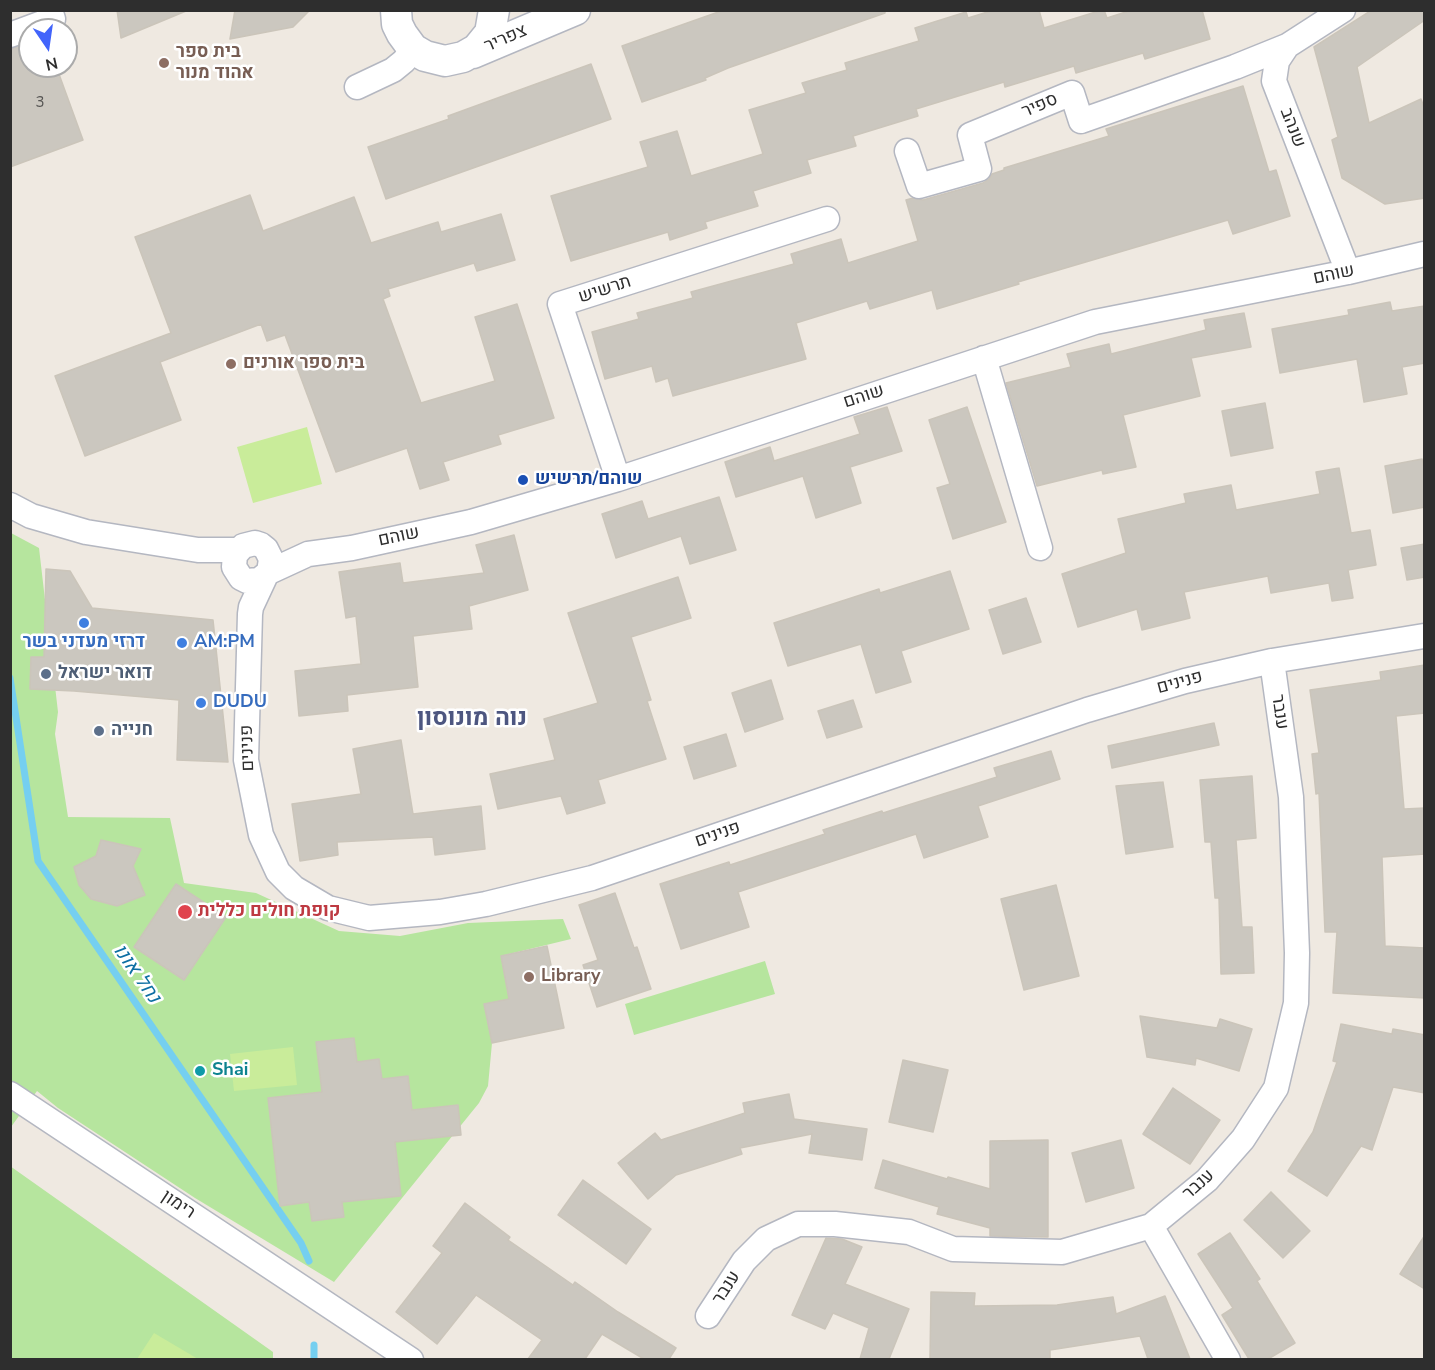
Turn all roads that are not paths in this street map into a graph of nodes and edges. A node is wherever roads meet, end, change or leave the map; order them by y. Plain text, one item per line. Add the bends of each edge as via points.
1 (50, 10) edge
2 (396, 10) edge
3 (495, 10) edge
4 (575, 10) edge
5 (1343, 10) edge
6 (10, 35) edge
7 (1287, 46) junction
8 (413, 49) junction
9 (471, 54) junction
10 (357, 87) dead end
11 (907, 151) dead end
12 (827, 219) dead end
13 (1425, 254) edge
14 (1348, 272) junction
15 (984, 357) junction
16 (618, 479) junction
17 (21, 510) edge
18 (1040, 548) dead end
19 (253, 566) junction
20 (1425, 636) edge
21 (1272, 661) junction
22 (10, 1094) edge
23 (1151, 1226) junction
24 (708, 1316) dead end
25 (411, 1359) edge
26 (1228, 1359) edge

1 - 6 street via 53,19
2 - 8 street via 397,24
3 - 9 street via 490,33
4 - 9 street, צפריר
5 - 7 street
7 - 11 street, ספיר via 1081,121 1072,93 970,135 980,169 920,186
7 - 14 street, שנהב via 1277,61 1274,81
8 - 9 street, צפריר via 445,61
8 - 10 street via 393,70
12 - 16 street, תרשיש via 560,304
13 - 14 street, שוהם
14 - 15 street, שוהם via 1095,322
15 - 16 street, שוהם
15 - 18 street
16 - 19 street, שוהם via 471,522
17 - 19 street, שוהם via 86,532 198,550
19 - 21 street, פנינים via 246,760 261,835 278,872 294,888 328,908 369,918 486,904 592,878 1087,710
20 - 21 street, פנינים
21 - 23 street, ענבר via 1291,797 1296,1003 1276,1088 1243,1139 1207,1180
22 - 25 street, רימון
23 - 24 street, ענבר via 1062,1252 953,1249 909,1232 798,1224 766,1239 744,1261
23 - 26 street

